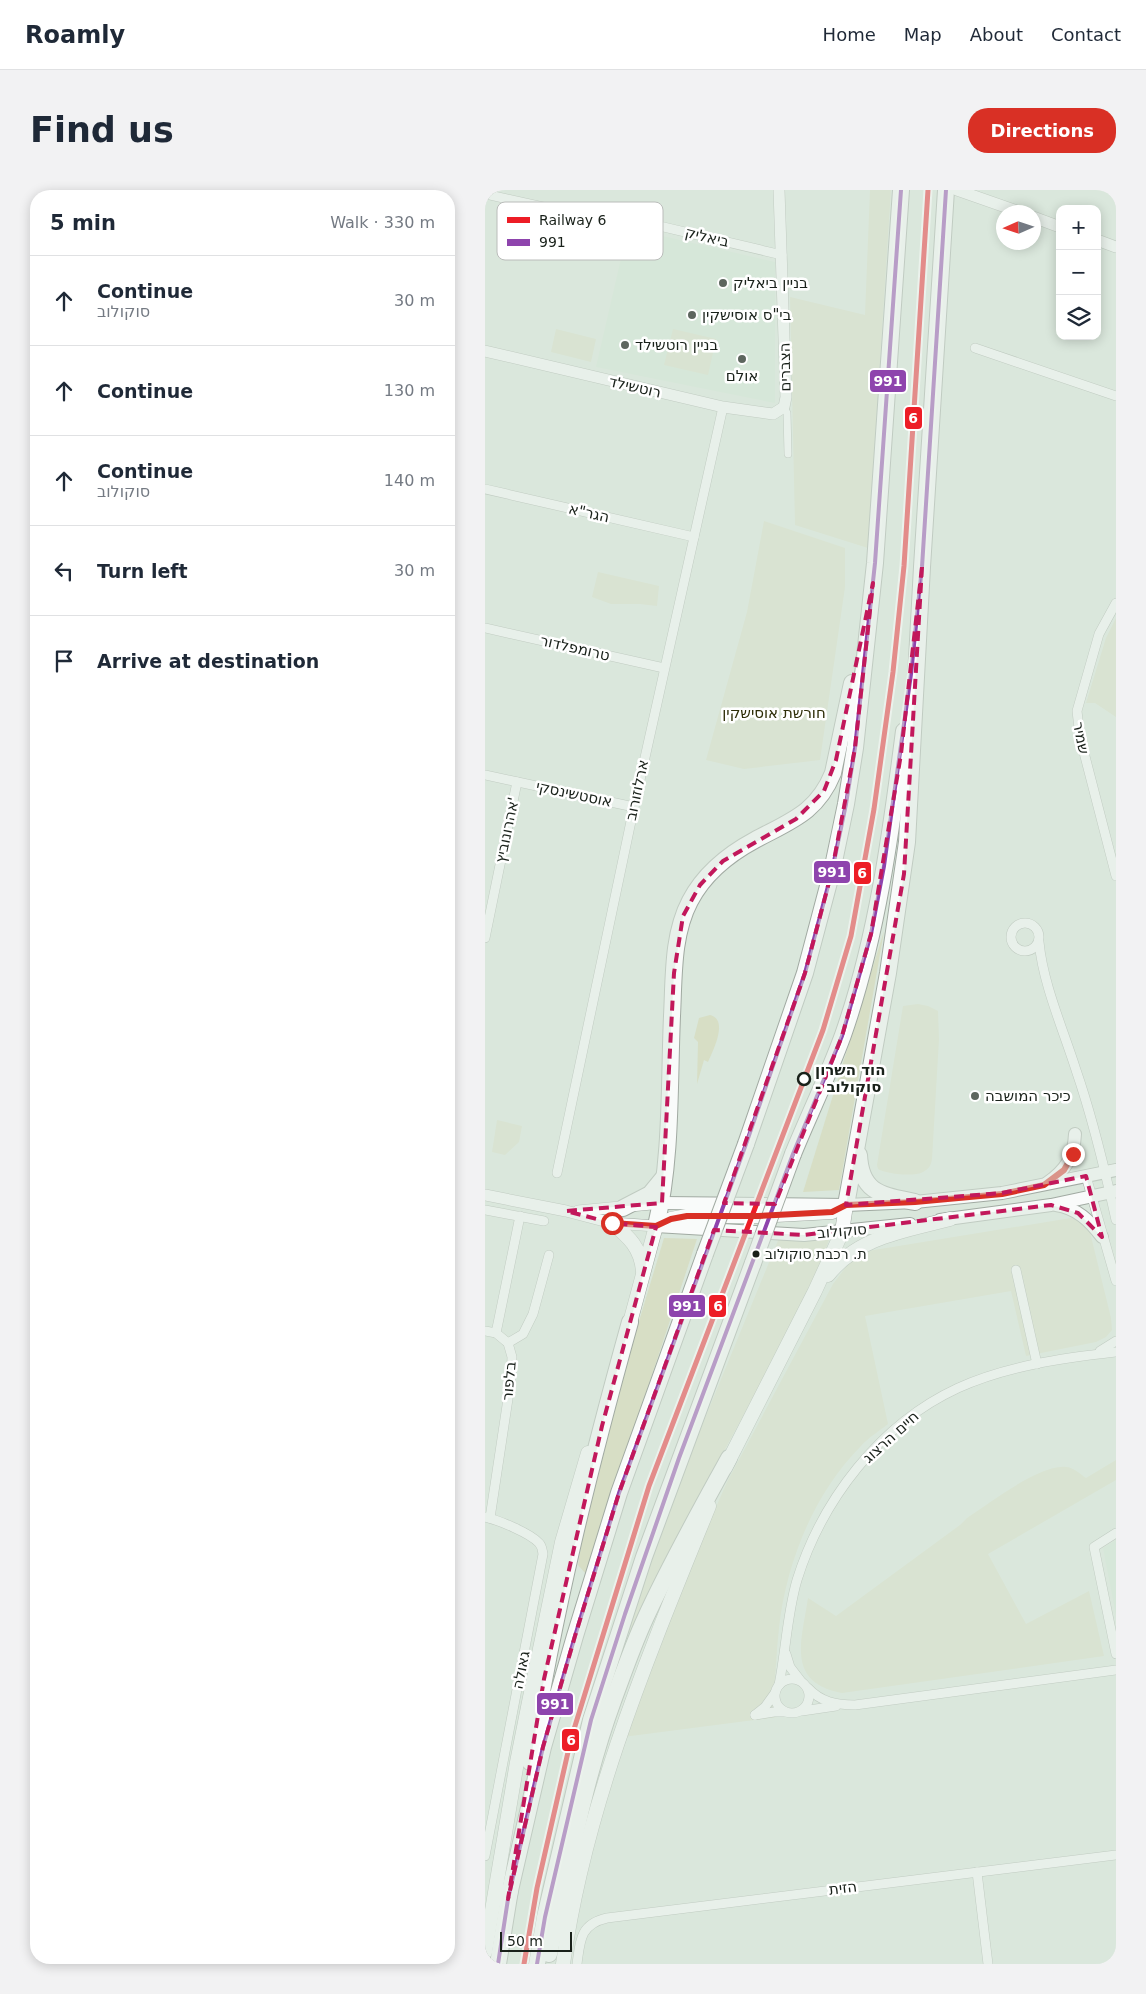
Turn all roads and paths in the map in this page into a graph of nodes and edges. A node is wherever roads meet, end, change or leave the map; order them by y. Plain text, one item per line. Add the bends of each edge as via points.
1 (779, 190) edge
2 (901, 190) edge
3 (953, 193) edge
4 (485, 194) edge
5 (521, 202) edge
6 (996, 205) edge
7 (1041, 220) edge
8 (1056, 226) edge
9 (663, 227) edge
10 (1101, 241) edge
11 (1116, 247) edge
12 (782, 255) junction
13 (975, 348) dead end
14 (485, 351) edge
15 (1116, 396) edge
16 (723, 408) junction
17 (784, 408) junction
18 (788, 454) dead end
19 (485, 490) edge
20 (694, 537) junction
21 (922, 567) junction
22 (873, 583) junction
23 (1116, 603) edge
24 (485, 628) edge
25 (664, 668) junction
26 (485, 775) edge
27 (517, 782) junction
28 (634, 807) junction
29 (1116, 876) edge
30 (485, 938) edge
31 (1039, 942) dead end
32 (1075, 1134) dead end
33 (857, 1138) junction
34 (1111, 1171) edge
35 (557, 1174) dead end
36 (665, 1175) junction
37 (1086, 1176) junction
38 (1044, 1185) junction
39 (1113, 1192) edge
40 (485, 1195) edge
41 (1091, 1197) junction
42 (915, 1202) junction
43 (661, 1203) junction
44 (1051, 1204) junction
45 (846, 1205) junction
46 (623, 1208) junction
47 (485, 1210) edge
48 (566, 1211) junction
49 (520, 1216) junction
50 (950, 1219) junction
51 (1116, 1220) edge
52 (544, 1221) dead end
53 (612, 1223) junction
54 (656, 1226) junction
55 (842, 1232) junction
56 (1102, 1237) junction
57 (549, 1255) dead end
58 (1016, 1270) dead end
59 (643, 1276) junction
60 (1116, 1281) edge
61 (815, 1291) junction
62 (630, 1322) junction
63 (485, 1330) edge
64 (496, 1333) junction
65 (1116, 1341) edge
66 (508, 1343) junction
67 (1116, 1352) edge
68 (1095, 1354) junction
69 (1037, 1364) junction
70 (729, 1458) junction
71 (488, 1518) edge
72 (1116, 1533) edge
73 (785, 1652) junction
74 (1116, 1654) edge
75 (1116, 1670) edge
76 (800, 1680) junction
77 (808, 1688) junction
78 (777, 1689) junction
79 (844, 1705) junction
80 (800, 1711) junction
81 (787, 1713) junction
82 (485, 1856) edge
83 (1116, 1856) edge
84 (977, 1872) junction
85 (508, 1899) junction
86 (485, 1952) edge
87 (498, 1964) edge
88 (537, 1964) edge
89 (547, 1964) edge
90 (563, 1964) edge
91 (577, 1964) edge
92 (988, 1964) edge

1 - 12 street, הצברים
2 - 22 highway
3 - 6 street
3 - 21 highway
4 - 5 street, ביאליק
7 - 8 street
9 - 12 street, ביאליק
10 - 11 street
12 - 17 street, הצברים via 787,389
13 - 15 street
14 - 16 street, רוטשילד
16 - 17 street, רוטשילד via 773,414
16 - 20 street, ארלוזורוב
17 - 18 street, הצברים via 787,413
19 - 20 street, הגר"א
20 - 25 street, ארלוזורוב
21 - 33 highway via 904,874
21 - 88 highway, bridge via 901,754 871,934 842,1036 793,1154 644,1557 591,1720
22 - 36 highway via 836,760 825,791 796,820 756,839 723,861 700,885 683,916 674,973
22 - 85 highway, bridge via 846,804 805,973 619,1493 543,1747
23 - 29 street, שמיר via 1099,634 1077,711 1080,738
24 - 25 street, טרומפלדור
25 - 28 street, ארלוזורוב
26 - 27 street, אוסטשינסקי
27 - 28 street, אוסטשינסקי
27 - 30 street, אהרונוביץ'
28 - 35 street, ארלוזורוב
31 - 34 street via 1043,970
32 - 38 main road via 1071,1159 1064,1170
33 - 42 highway via 861,1174 870,1188
33 - 45 highway
34 - 37 main road, סוקולוב
34 - 39 street
36 - 43 highway
36 - 46 highway via 651,1194
37 - 38 main road, סוקולוב
37 - 41 street
38 - 42 main road, סוקולוב via 1002,1194
39 - 41 main road, סוקולוב
39 - 51 street
40 - 48 street, סוקולוב
41 - 44 main road, סוקולוב
41 - 56 street
42 - 45 main road, סוקולוב
43 - 45 main road, סוקולוב
43 - 46 street, סוקולוב
43 - 54 highway
44 - 50 main road, סוקולוב
44 - 56 main road via 1078,1213
45 - 54 main road via 832,1212 687,1216
45 - 55 main road
46 - 48 street, סוקולוב
47 - 49 street
48 - 53 street, סוקולוב
49 - 52 street
49 - 64 street
50 - 55 main road, סוקולוב
50 - 61 main road via 890,1235 854,1249
53 - 54 street, סוקולוב
53 - 59 main road via 637,1248
54 - 55 main road, סוקולוב via 804,1234
54 - 59 main road
55 - 61 main road
56 - 60 street
57 - 66 street, בלפור via 533,1314 523,1334
58 - 69 street
59 - 62 main road
61 - 70 main road
62 - 85 highway via 587,1483 544,1679
62 - 86 main road via 562,1542 517,1762
63 - 64 street
64 - 66 street
65 - 68 street
66 - 71 street, בלפור via 512,1357 511,1379
67 - 68 street, חיים הרצוג
68 - 69 street, חיים הרצוג
69 - 73 street, חיים הרצוג via 973,1382 938,1399 914,1414 873,1450 825,1515 805,1559 795,1590
70 - 89 highway via 644,1621 613,1701 584,1800
70 - 90 main road via 627,1719 584,1853
71 - 82 street, גאולה via 537,1542 543,1554
72 - 74 street via 1094,1547
73 - 76 street via 790,1667
73 - 78 street, חיים הרצוג
75 - 79 street
76 - 77 street
76 - 78 street via 789,1679
77 - 79 street via 825,1700
77 - 80 street via 809,1700
78 - 81 street via 775,1701
78 - 81 street via 755,1715
79 - 80 street
80 - 81 street
83 - 84 street, הזית
84 - 91 street, הזית via 607,1918 588,1926 581,1940
84 - 92 street
85 - 87 highway

